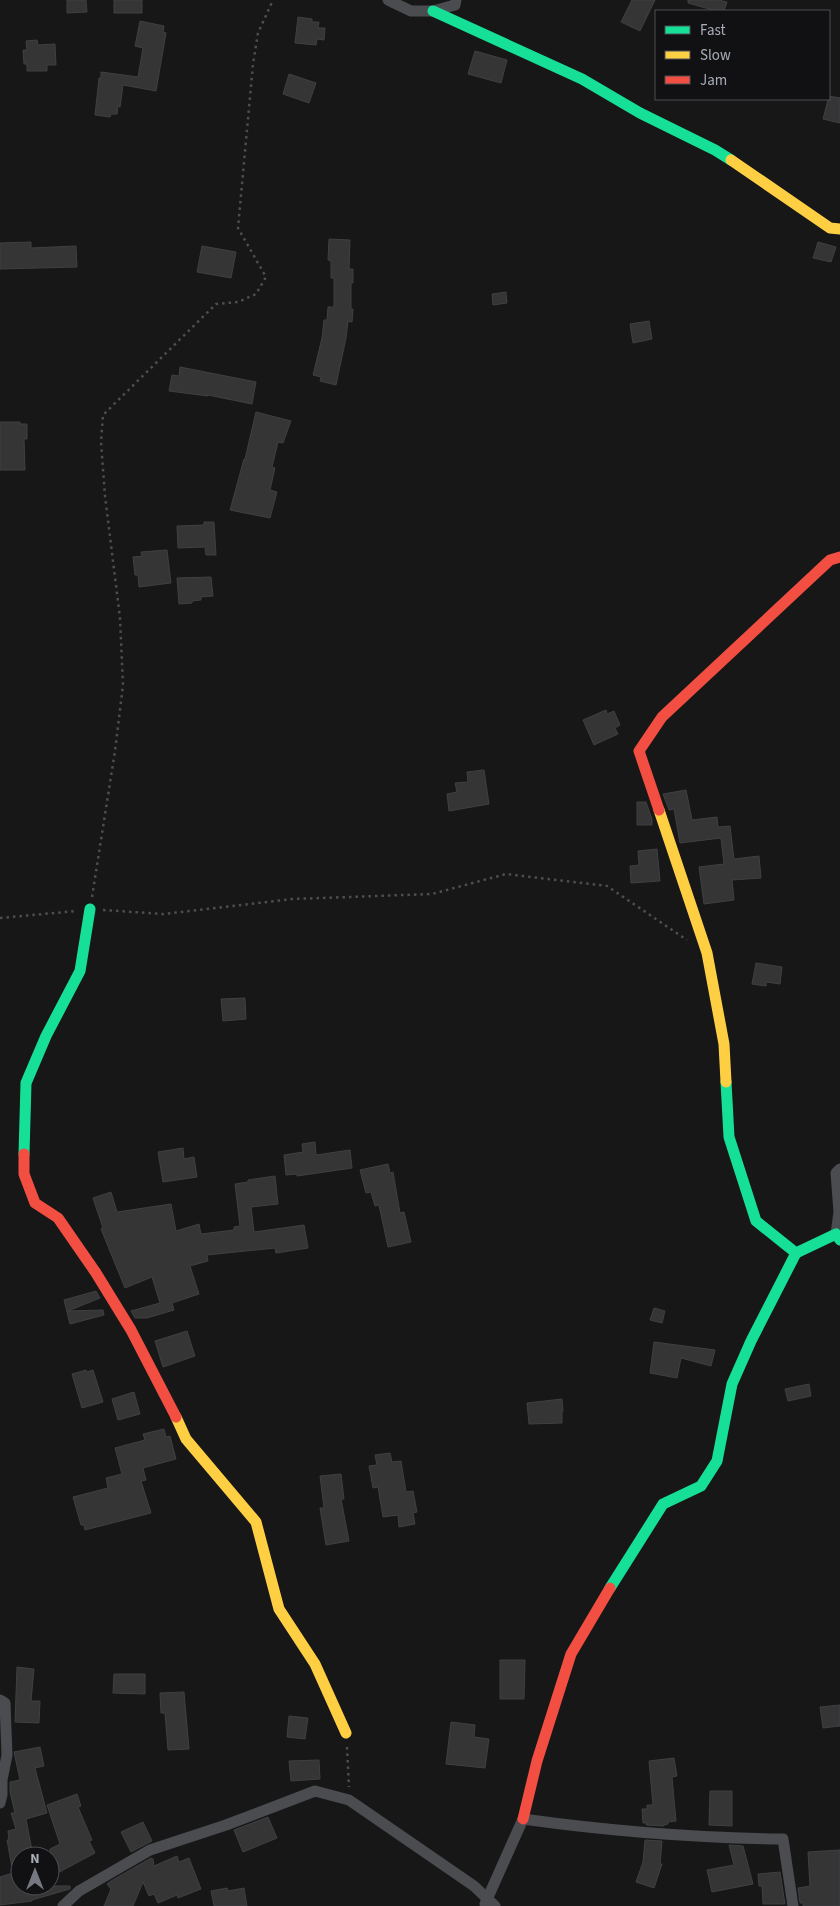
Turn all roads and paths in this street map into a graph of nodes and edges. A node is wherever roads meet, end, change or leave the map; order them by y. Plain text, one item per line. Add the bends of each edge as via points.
1 (273, 0) edge
2 (388, 0) edge
3 (456, 0) edge
4 (433, 11) junction
5 (840, 229) edge
6 (840, 557) edge
7 (90, 909) junction
8 (0, 918) edge
9 (707, 953) junction
10 (840, 1169) edge
11 (838, 1237) edge
12 (796, 1253) junction
13 (0, 1700) edge
14 (346, 1734) joint
15 (349, 1800) junction
16 (0, 1803) edge
17 (523, 1818) junction
18 (488, 1904) edge
19 (63, 1906) edge
20 (793, 1906) edge

1 - 7 path via 258,33 253,64 238,228 266,277 256,294 238,302 216,304 103,415 105,496 120,618 123,685
2 - 4 street via 410,11
3 - 4 street via 454,4
4 - 5 street via 582,79 640,113 715,150 830,228
6 - 9 street via 830,560 662,717 639,751
7 - 8 path
7 - 9 path via 163,914 293,899 432,894 506,874 607,886
7 - 14 street via 80,971 26,1083 24,1174 35,1202 58,1218 131,1330 186,1439 256,1522 279,1609 315,1664
9 - 12 street via 724,1044 729,1137 756,1221
10 - 11 street via 836,1173
11 - 12 street
12 - 17 street via 732,1384 717,1461 701,1486 663,1504 571,1654 537,1761
13 - 16 street via 6,1703 7,1755
14 - 15 path
15 - 18 street via 474,1886
15 - 19 street via 315,1791 150,1850 79,1891
17 - 18 street
17 - 20 street via 604,1830 783,1839

